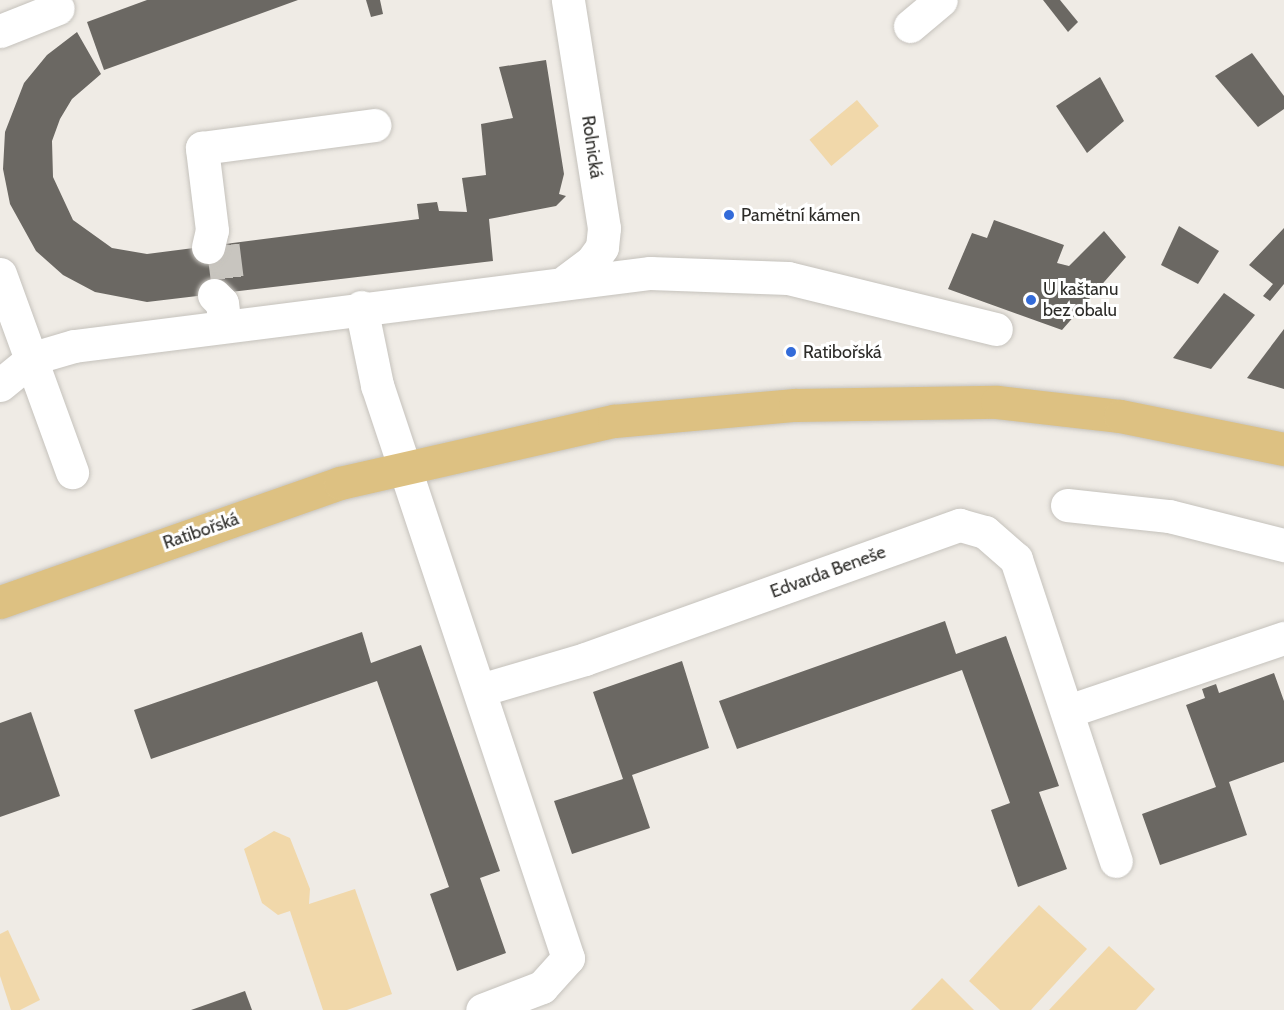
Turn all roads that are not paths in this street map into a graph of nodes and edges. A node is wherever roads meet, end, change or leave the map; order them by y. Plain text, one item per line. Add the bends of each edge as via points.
1 (568, 0) edge
2 (941, 0) edge
3 (58, 8) dead end
4 (910, 26) dead end
5 (0, 31) edge
6 (374, 125) dead end
7 (214, 241) tunnel mouth
8 (0, 274) edge
9 (567, 280) junction
10 (361, 307) junction
11 (996, 329) dead end
12 (33, 358) junction
13 (0, 385) edge
14 (1284, 448) edge
15 (404, 466) junction
16 (72, 472) dead end
17 (1067, 505) dead end
18 (1284, 545) edge
19 (0, 602) edge
20 (1284, 638) edge
21 (480, 690) junction
22 (1068, 711) junction
23 (1116, 861) dead end
24 (482, 1010) edge

1 - 9 street, Rolnická via 604,228 602,247 592,261
2 - 4 street
3 - 5 street
6 - 7 street via 202,148
8 - 12 street
9 - 10 street
9 - 11 street via 684,272 788,278
10 - 12 street via 222,304
10 - 15 street via 377,385
12 - 13 street
12 - 16 street
14 - 15 main road, Ratibořská via 1064,409 997,402 858,402 614,421
15 - 19 main road, Ratibořská via 340,483
15 - 21 street
17 - 18 street via 1169,516
20 - 22 street
21 - 22 street, Edvarda Beneše via 585,659 960,525 985,532 1016,559
21 - 24 street via 568,958 542,987
22 - 23 street, Edvarda Beneše

